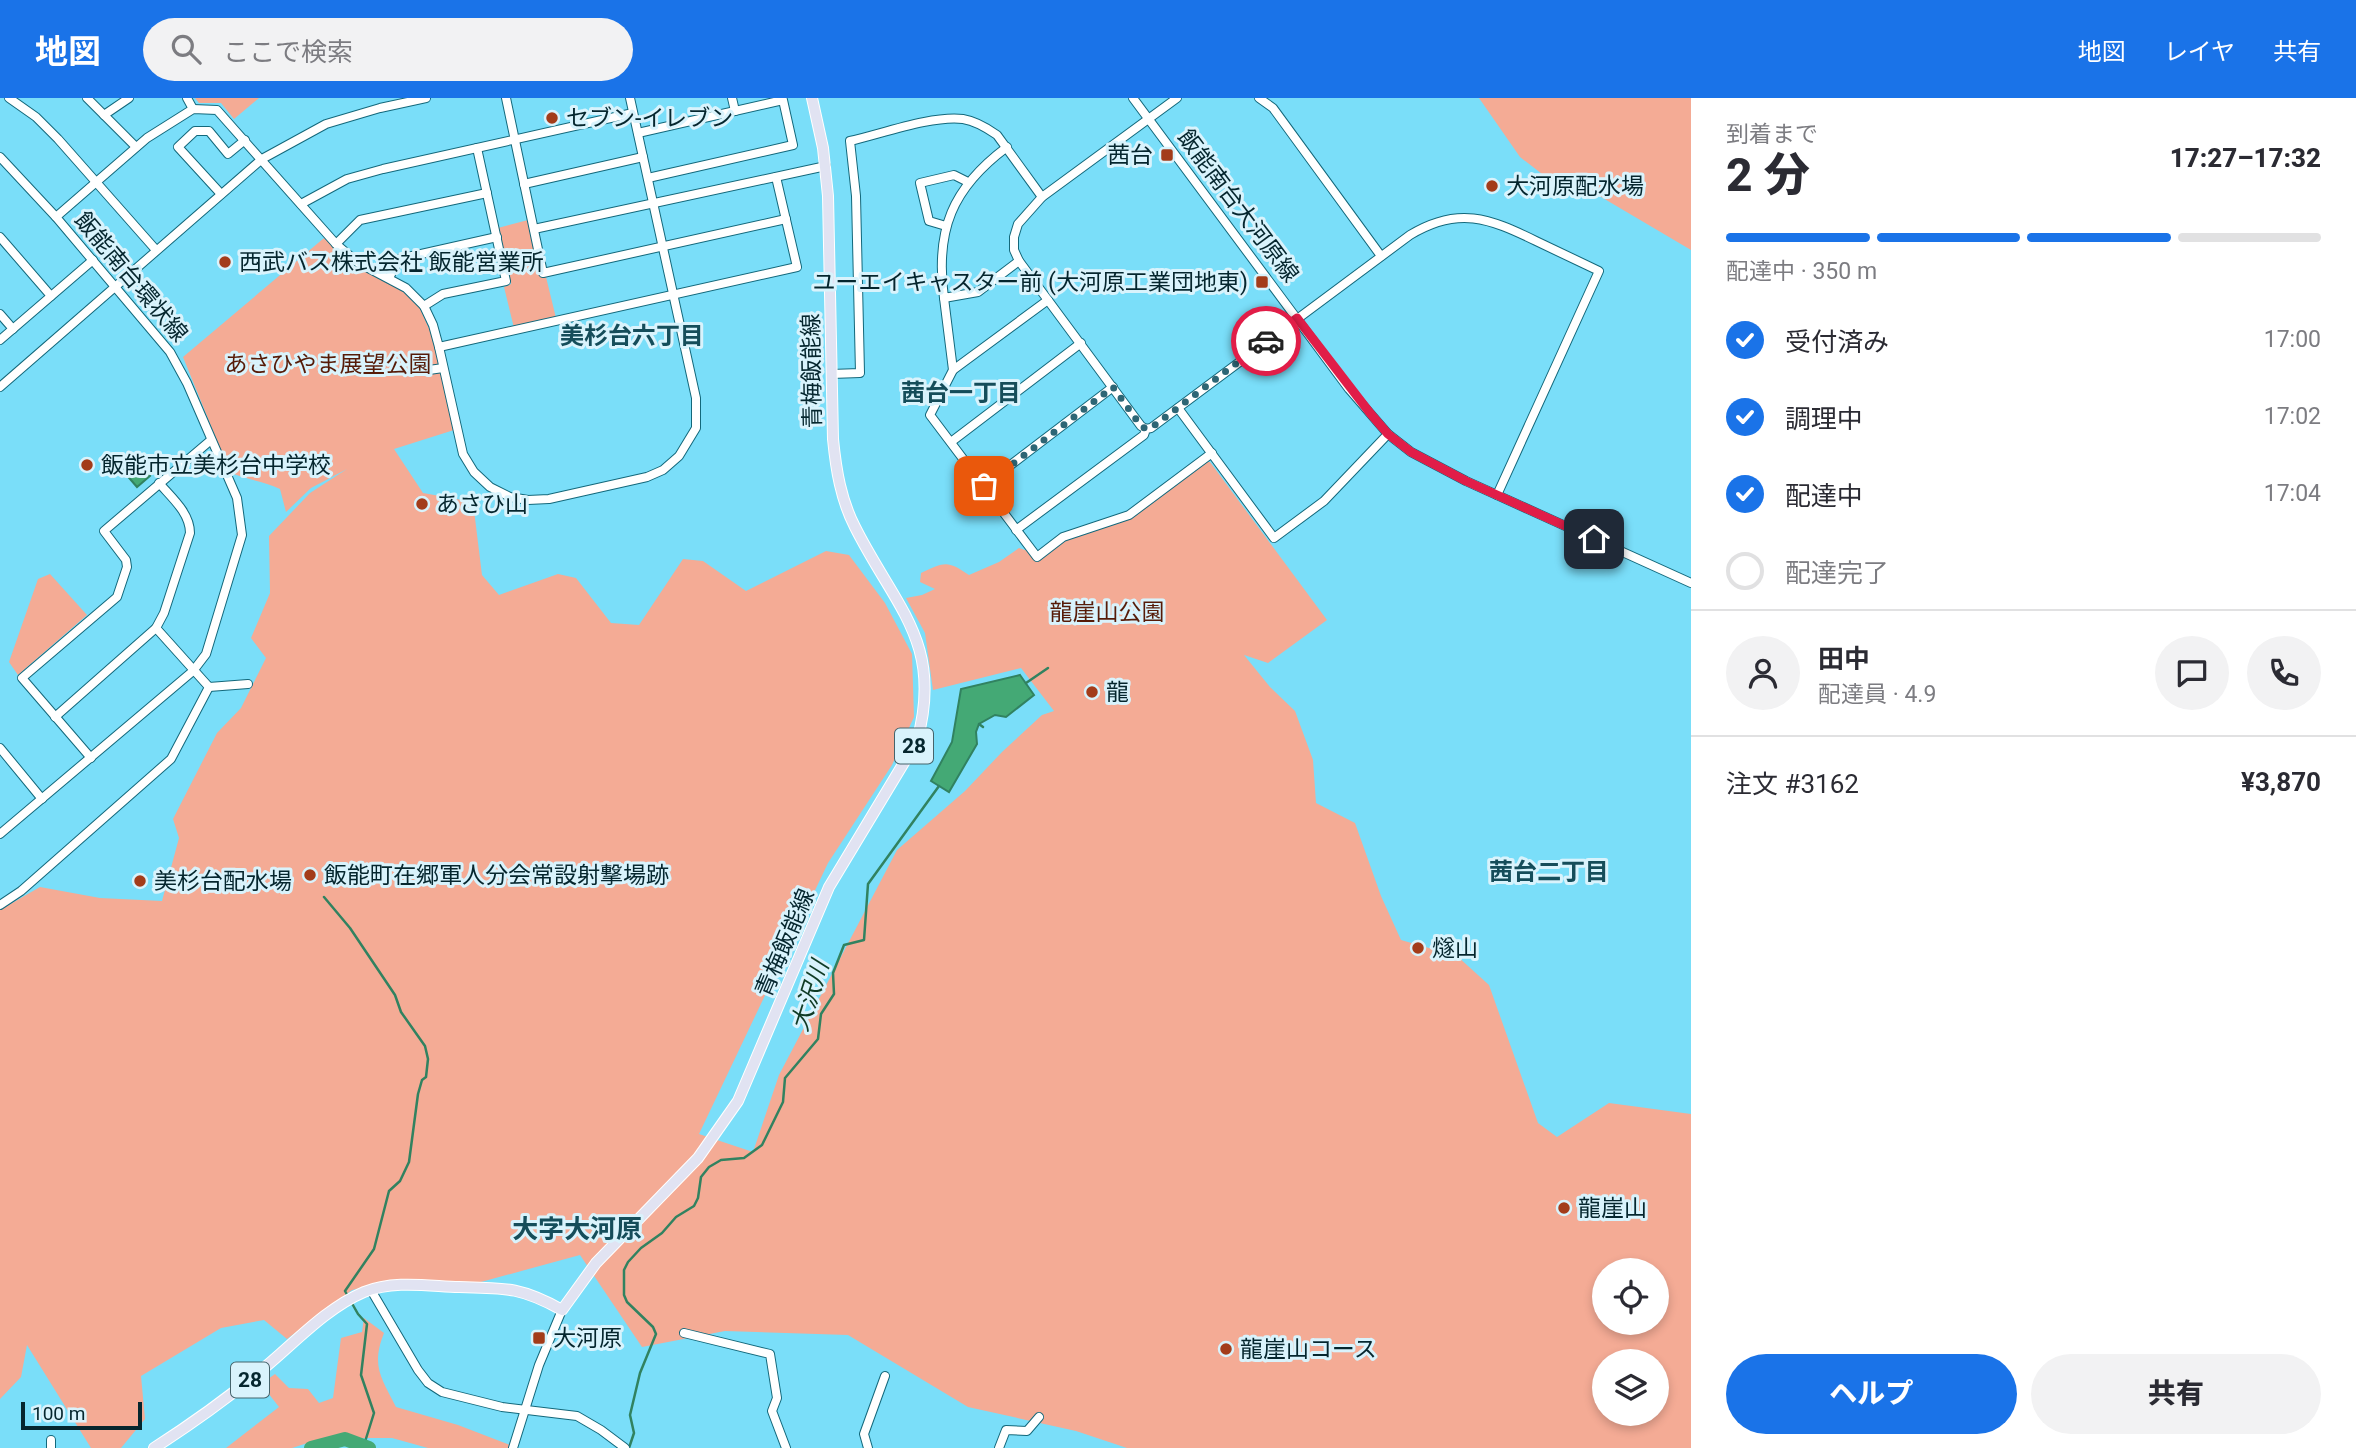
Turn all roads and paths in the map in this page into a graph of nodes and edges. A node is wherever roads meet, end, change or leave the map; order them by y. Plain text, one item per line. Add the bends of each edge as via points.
1 (9, 98) edge
2 (87, 98) edge
3 (129, 98) edge
4 (187, 98) edge
5 (378, 98) edge
6 (426, 98) edge
7 (506, 98) edge
8 (630, 98) edge
9 (732, 98) edge
10 (813, 98) edge
11 (1133, 98) edge
12 (1177, 98) edge
13 (1259, 98) edge
14 (380, 108) junction
15 (193, 109) junction
16 (735, 111) junction
17 (633, 113) junction
18 (104, 115) junction
19 (1149, 120) junction
20 (638, 133) junction
21 (515, 139) junction
22 (245, 140) junction
23 (1007, 147) junction
24 (136, 148) junction
25 (477, 148) junction
26 (0, 157) edge
27 (643, 157) junction
28 (262, 159) junction
29 (826, 166) junction
30 (776, 177) junction
31 (648, 178) junction
32 (96, 182) junction
33 (968, 182) junction
34 (524, 184) junction
35 (486, 193) junction
36 (221, 194) junction
37 (1042, 197) junction
38 (654, 203) junction
39 (301, 204) junction
40 (56, 217) junction
41 (786, 219) junction
42 (946, 226) junction
43 (534, 229) junction
44 (0, 237) edge
45 (497, 237) junction
46 (336, 244) junction
47 (663, 246) junction
48 (156, 250) junction
49 (1381, 256) junction
50 (93, 260) junction
51 (1019, 261) junction
52 (389, 278) junction
53 (114, 286) junction
54 (51, 296) junction
55 (674, 296) junction
56 (944, 298) junction
57 (1048, 300) junction
58 (424, 306) junction
59 (0, 314) edge
60 (1297, 318) junction
61 (13, 329) junction
62 (0, 340) edge
63 (1081, 344) junction
64 (439, 347) junction
65 (443, 368) junction
66 (429, 370) dead end
67 (953, 370) junction
68 (831, 374) junction
69 (0, 387) edge
70 (1113, 387) junction
71 (1178, 408) junction
72 (1146, 429) junction
73 (1388, 434) junction
74 (211, 440) junction
75 (951, 442) junction
76 (1212, 453) junction
77 (159, 483) junction
78 (984, 486) junction
79 (1497, 495) junction
80 (1016, 530) junction
81 (1691, 583) edge
82 (156, 628) junction
83 (193, 671) junction
84 (248, 684) dead end
85 (209, 687) junction
86 (55, 717) junction
87 (0, 748) edge
88 (91, 758) junction
89 (42, 799) junction
90 (0, 834) edge
91 (0, 905) edge
92 (371, 1290) junction
93 (562, 1310) junction
94 (684, 1333) dead end
95 (885, 1376) dead end
96 (524, 1409) junction
97 (1040, 1417) dead end
98 (154, 1448) edge
99 (513, 1448) edge
100 (625, 1448) edge
101 (786, 1448) edge
102 (868, 1448) edge
103 (999, 1448) edge

1 - 32 street via 36,117
2 - 18 street
3 - 18 street
4 - 15 street
5 - 14 street
6 - 14 street
7 - 21 street
8 - 17 street
9 - 16 street
10 - 29 main road, 青梅飯能線 / 28
11 - 19 street, 飯能南台大河原線
12 - 19 street
13 - 49 street via 1273,108
14 - 28 street via 326,124
15 - 22 street via 217,110
15 - 24 street
16 - 20 street
16 - 31 street via 783,100 793,145
17 - 20 street
17 - 21 street
18 - 24 street
19 - 37 street
19 - 60 street, 飯能南台大河原線
20 - 27 street
21 - 25 street
21 - 34 street
22 - 28 street
22 - 36 street via 228,154 209,131 195,131 178,147
23 - 33 street
23 - 37 street
23 - 68 street via 988,128 953,119 850,141 856,182 860,373
24 - 32 street
25 - 35 street
25 - 39 street via 347,179
26 - 40 street, 飯能南台環状線
27 - 31 street
27 - 34 street
28 - 36 street
28 - 39 street
29 - 30 street
29 - 68 main road, 青梅飯能線 / 28
30 - 38 street
30 - 41 street
31 - 38 street
32 - 40 street
32 - 48 street
33 - 42 street
33 - 42 street via 954,175 920,183 929,221
34 - 43 street
35 - 45 street
35 - 46 street via 360,220
36 - 48 street
37 - 51 street via 1018,225 1014,250
38 - 43 street
38 - 47 street
39 - 46 street
40 - 50 street, 飯能南台環状線
41 - 47 street
41 - 55 street via 797,268
42 - 56 street via 940,269
43 - 47 street via 543,273
44 - 54 street
45 - 52 street via 398,259
45 - 58 street via 506,281 443,295
46 - 52 street via 357,262
47 - 55 street
48 - 53 street
49 - 60 street
49 - 79 street via 1438,221 1478,218 1496,222 1599,271
50 - 53 street, 飯能南台環状線
50 - 54 street
51 - 56 street via 978,292
51 - 57 street
52 - 58 street
53 - 69 street
53 - 74 street, 飯能南台環状線 via 170,352
54 - 61 street
55 - 64 street
55 - 65 street via 696,398 696,428 679,456 646,477 549,499 510,497 490,487 463,454
56 - 67 street
57 - 63 street
57 - 67 street
58 - 64 street
59 - 61 street
60 - 71 street
60 - 73 street, 飯能南台大河原線
61 - 62 street
63 - 70 street
63 - 75 street
64 - 65 street
65 - 66 street
67 - 75 street via 930,415
68 - 93 main road, 青梅飯能線 / 28 via 836,467 846,506 911,627 923,660 925,689 917,741 830,887 738,1101 698,1158 596,1262
70 - 72 street
70 - 78 street
71 - 72 street
71 - 76 street
72 - 80 street via 1144,435
73 - 76 street via 1324,501 1274,538
73 - 79 street, 飯能南台大河原線 via 1430,462
74 - 77 street
74 - 83 street, 飯能南台環状線 via 237,498 242,535 206,654
75 - 78 street
76 - 80 street via 1129,515 1063,537 1037,557
77 - 82 street via 186,515 190,533
77 - 86 street via 104,531 126,561 117,597 22,678
78 - 80 street
79 - 81 street, 飯能南台大河原線
82 - 83 street
82 - 86 street
83 - 85 street
83 - 88 street, 飯能南台環状線
84 - 85 street
85 - 91 street via 171,759
86 - 88 street
87 - 89 street
88 - 89 street, 飯能南台環状線
89 - 90 street, 飯能南台環状線
92 - 93 main road, 28 via 400,1285 509,1288
92 - 96 street via 428,1383 473,1401
92 - 98 main road, 28 via 340,1305 247,1382
93 - 96 street
94 - 101 street via 769,1354 776,1398 772,1411
95 - 102 street via 864,1434
96 - 99 street
96 - 100 street via 577,1416
97 - 103 street via 1027,1431 1006,1430

